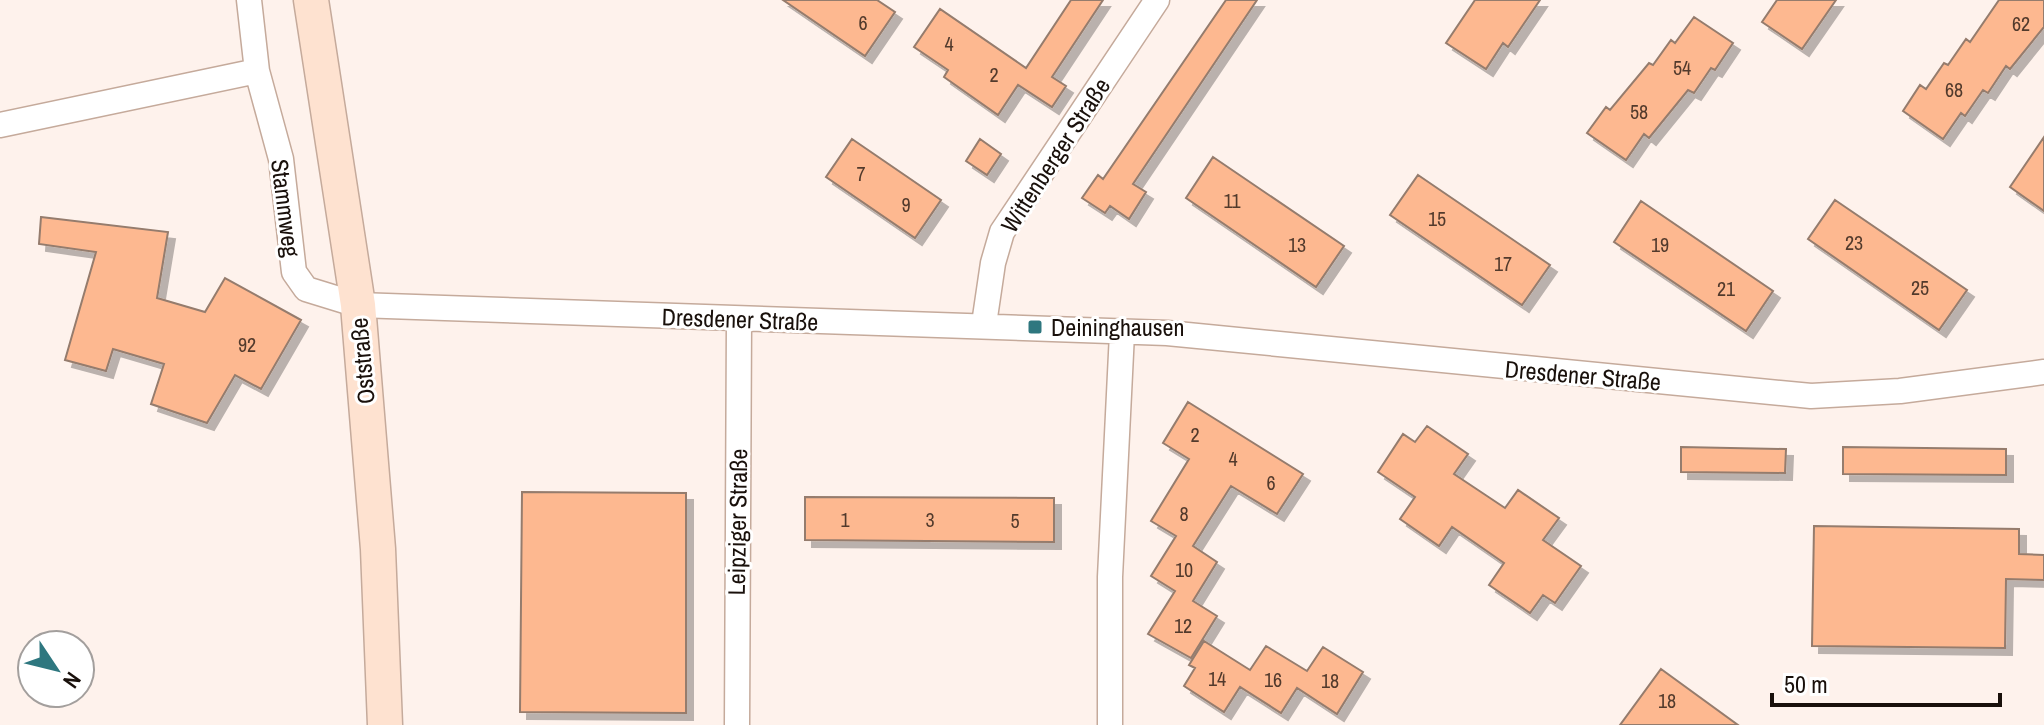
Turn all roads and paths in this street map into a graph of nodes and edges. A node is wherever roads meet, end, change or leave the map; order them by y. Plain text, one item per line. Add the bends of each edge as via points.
1 (249, 0) edge
2 (311, 0) edge
3 (1157, 0) edge
4 (257, 71) junction
5 (0, 125) edge
6 (358, 305) junction
7 (739, 320) junction
8 (984, 324) junction
9 (1122, 333) junction
10 (2044, 372) edge
11 (385, 725) edge
12 (737, 725) edge
13 (1110, 725) edge

1 - 4 street, Stammweg
2 - 6 main road, Oststraße
3 - 8 street, Wittenberger Straße via 1002,232
4 - 5 street
4 - 6 street, Stammweg via 281,159 294,272 306,289
6 - 7 street, Dresdener Straße
6 - 11 main road, Oststraße via 378,549
7 - 8 street, Dresdener Straße
7 - 12 street, Leipziger Straße
8 - 9 street, Dresdener Straße
9 - 10 street, Dresdener Straße via 1167,333 1811,396 1900,391
9 - 13 street via 1110,577

